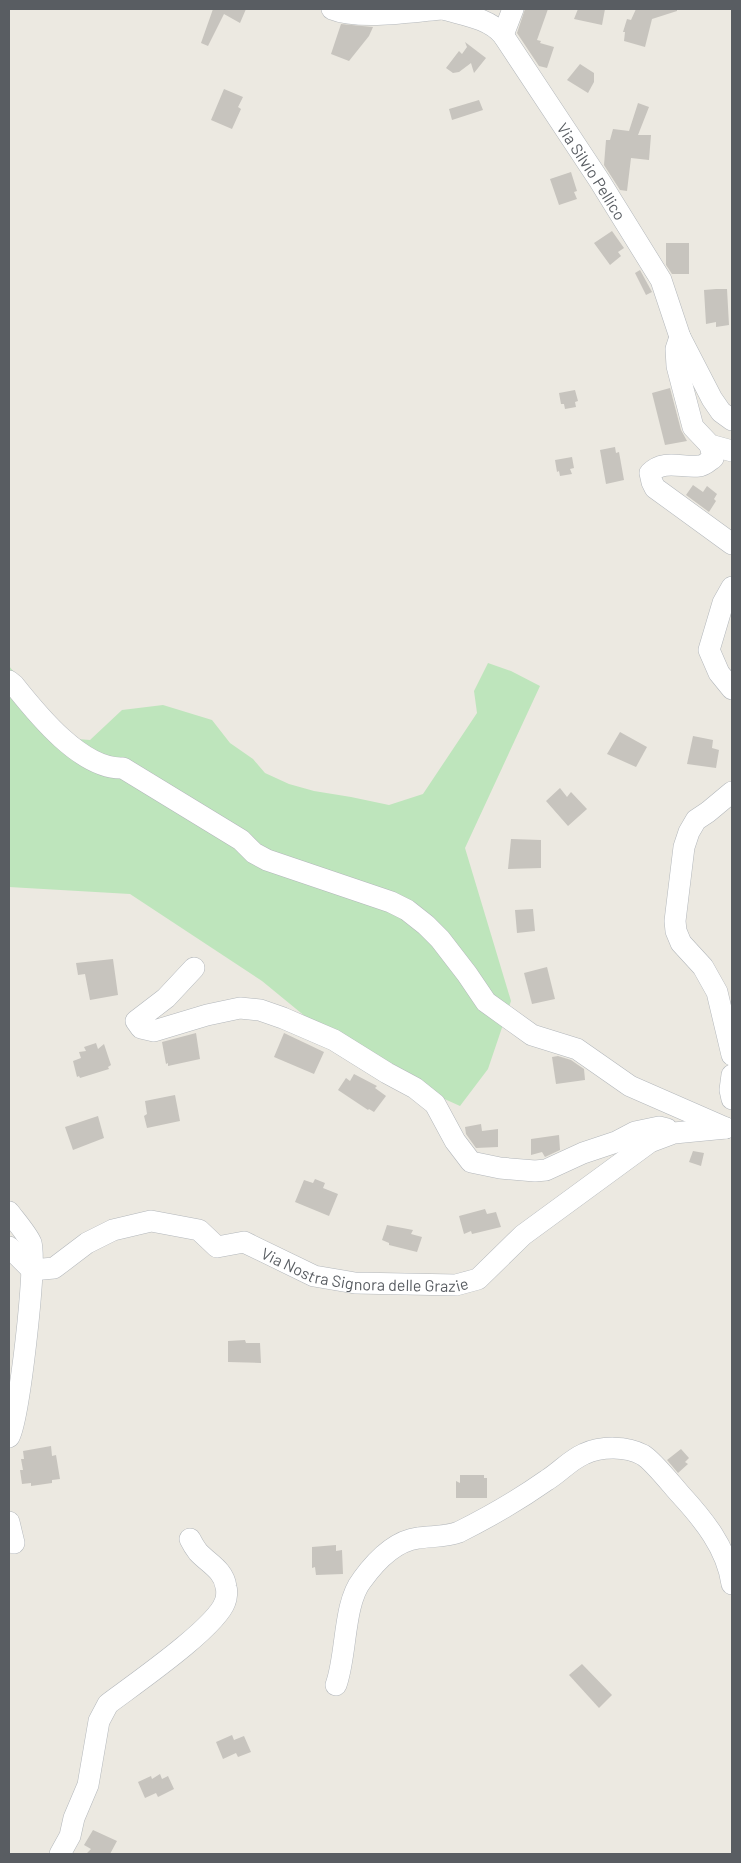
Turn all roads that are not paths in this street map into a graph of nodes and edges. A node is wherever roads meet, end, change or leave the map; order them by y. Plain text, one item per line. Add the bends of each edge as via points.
1 (332, 9) edge
2 (442, 9) edge
3 (513, 9) edge
4 (503, 35) junction
5 (680, 337) junction
6 (732, 420) edge
7 (710, 445) junction
8 (732, 451) edge
9 (732, 544) edge
10 (732, 587) edge
11 (9, 680) edge
12 (732, 689) edge
13 (732, 792) edge
14 (194, 968) dead end
15 (725, 993) edge
16 (732, 1055) edge
17 (732, 1074) edge
18 (732, 1099) edge
19 (729, 1127) edge
20 (674, 1133) junction
21 (9, 1212) edge
22 (9, 1247) edge
23 (32, 1270) junction
24 (9, 1437) edge
25 (9, 1522) edge
26 (190, 1538) dead end
27 (14, 1543) dead end
28 (732, 1584) edge
29 (336, 1685) dead end
30 (60, 1854) edge

1 - 2 street via 342,13 377,14
2 - 4 street via 483,21 497,27
3 - 4 street
4 - 5 street, Via Silvio Pellico via 661,280
5 - 6 street, Via Silvio Pellico via 712,399
5 - 7 street via 676,349 677,366 693,427
7 - 8 street
7 - 9 street via 713,458 701,466 664,465 650,473 656,488
10 - 12 street via 723,603 709,650 719,673
11 - 19 street via 47,724 85,756 112,768 123,768 241,840 267,860 407,910 440,939 486,1002 532,1035 577,1049 630,1086
13 - 15 street via 696,820 689,832 684,847 675,921 681,943
14 - 20 street via 166,998 136,1020 141,1028 154,1031 240,1008 260,1010 283,1018 334,1040 386,1074 415,1088 434,1104 471,1162 500,1168 546,1170 646,1128 664,1128
15 - 16 street
17 - 18 street
19 - 20 street, Via Nostra Signora delle Grazie
20 - 23 street, Via Nostra Signora delle Grazie via 650,1142 551,1213 478,1279 456,1285 355,1284 314,1276 244,1242 217,1247 199,1230 151,1221 113,1230 54,1268
21 - 23 street via 31,1243
22 - 23 street
23 - 24 street via 17,1410
25 - 27 street
26 - 30 street via 197,1551 224,1579 226,1601 217,1616 198,1634 108,1704 99,1721 88,1785
28 - 29 street via 726,1559 714,1535 644,1456 619,1448 585,1453 522,1497 457,1533 406,1540 387,1553 362,1578 355,1590

